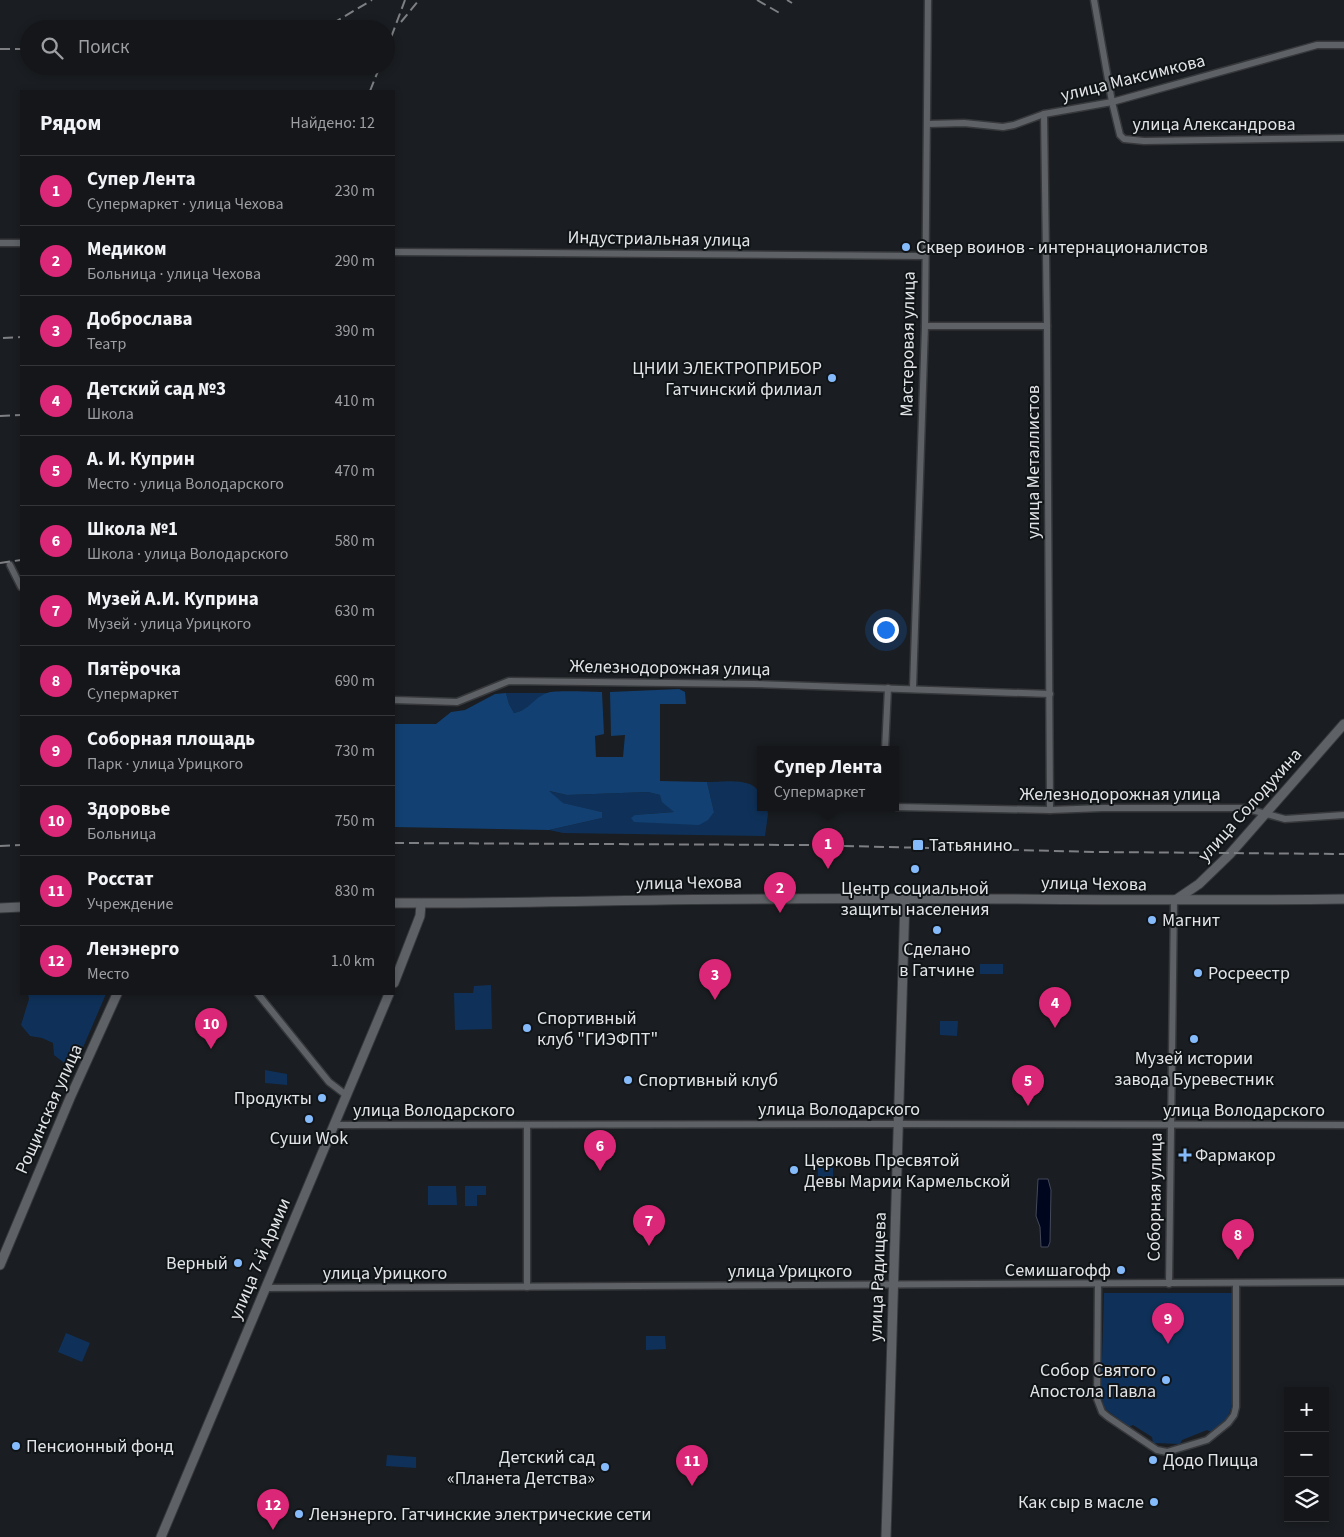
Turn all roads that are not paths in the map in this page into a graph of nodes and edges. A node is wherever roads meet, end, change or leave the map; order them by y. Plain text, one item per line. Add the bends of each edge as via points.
1 (928, 0) edge
2 (1094, 0) edge
3 (1344, 44) edge
4 (1112, 102) junction
5 (1044, 114) junction
6 (928, 124) junction
7 (1344, 138) edge
8 (0, 242) edge
9 (20, 243) edge
10 (395, 252) edge
11 (925, 256) junction
12 (925, 326) junction
13 (1047, 326) junction
14 (10, 565) dead end
15 (20, 585) edge
16 (888, 688) junction
17 (913, 688) junction
18 (1050, 694) junction
19 (395, 700) edge
20 (1344, 724) edge
21 (885, 746) edge
22 (899, 807) edge
23 (1050, 810) junction
24 (1264, 813) junction
25 (1344, 815) edge
26 (1199, 884) junction
27 (906, 899) junction
28 (1344, 899) edge
29 (1174, 901) junction
30 (1200, 901) junction
31 (395, 904) edge
32 (421, 904) junction
33 (20, 907) edge
34 (0, 908) edge
35 (395, 980) edge
36 (117, 995) edge
37 (259, 995) edge
38 (389, 995) edge
39 (346, 1095) junction
40 (899, 1124) junction
41 (334, 1125) junction
42 (527, 1125) junction
43 (1344, 1125) edge
44 (1171, 1126) junction
45 (0, 1266) edge
46 (1344, 1282) edge
47 (1236, 1283) junction
48 (1098, 1284) junction
49 (1169, 1284) junction
50 (894, 1285) junction
51 (526, 1287) junction
52 (266, 1288) junction
53 (161, 1537) edge
54 (886, 1537) edge

1 - 6 street, Мастеровая улица
2 - 4 street
3 - 4 street, улица Максимкова via 1317,45
4 - 5 street, улица Максимкова
4 - 7 street, улица Александрова via 1120,135 1124,139
5 - 6 street, улица Максимкова via 1003,127
5 - 13 street, улица Металлистов
6 - 11 street, Мастеровая улица
8 - 9 street
10 - 11 street, Индустриальная улица
11 - 12 street, Мастеровая улица
12 - 13 street
12 - 17 street, Мастеровая улица
13 - 18 street, улица Металлистов
14 - 15 street
16 - 17 street, Железнодорожная улица
16 - 19 street, Железнодорожная улица via 509,680 457,702
16 - 21 street
17 - 18 street, Железнодорожная улица
18 - 23 street, улица Металлистов
20 - 24 street, улица Солодухина
22 - 23 street, Железнодорожная улица
23 - 24 street, Железнодорожная улица via 1244,808
24 - 25 street, Железнодорожная улица via 1285,819
24 - 26 street, улица Солодухина via 1230,854
26 - 29 street, улица Солодухина
26 - 30 street via 1196,893
27 - 29 street, улица Чехова
27 - 32 street, улица Чехова
27 - 40 street, улица Радищева
28 - 30 street, улица Чехова
29 - 30 street, улица Чехова
29 - 44 street, Соборная улица
31 - 32 street, улица Чехова
32 - 35 street via 420,916
33 - 34 street
36 - 45 street, Рощинская улица
37 - 39 street via 329,1082
38 - 39 street, улица 7-й Армии
39 - 41 street, улица 7-й Армии
40 - 42 street, улица Володарского
40 - 44 street, улица Володарского
40 - 50 street, улица Радищева
41 - 42 street, улица Володарского
41 - 52 street, улица 7-й Армии
42 - 51 street
43 - 44 street, улица Володарского
44 - 49 street, Соборная улица
46 - 47 street, улица Урицкого
47 - 48 street via 1234,1415 1228,1424 1207,1440 1174,1451 1157,1450 1108,1417 1099,1405
47 - 49 street, улица Урицкого
48 - 49 street, улица Урицкого
48 - 50 street, улица Урицкого
50 - 51 street, улица Урицкого
50 - 54 street, улица Радищева
51 - 52 street, улица Урицкого
52 - 53 street, улица 7-й Армии

